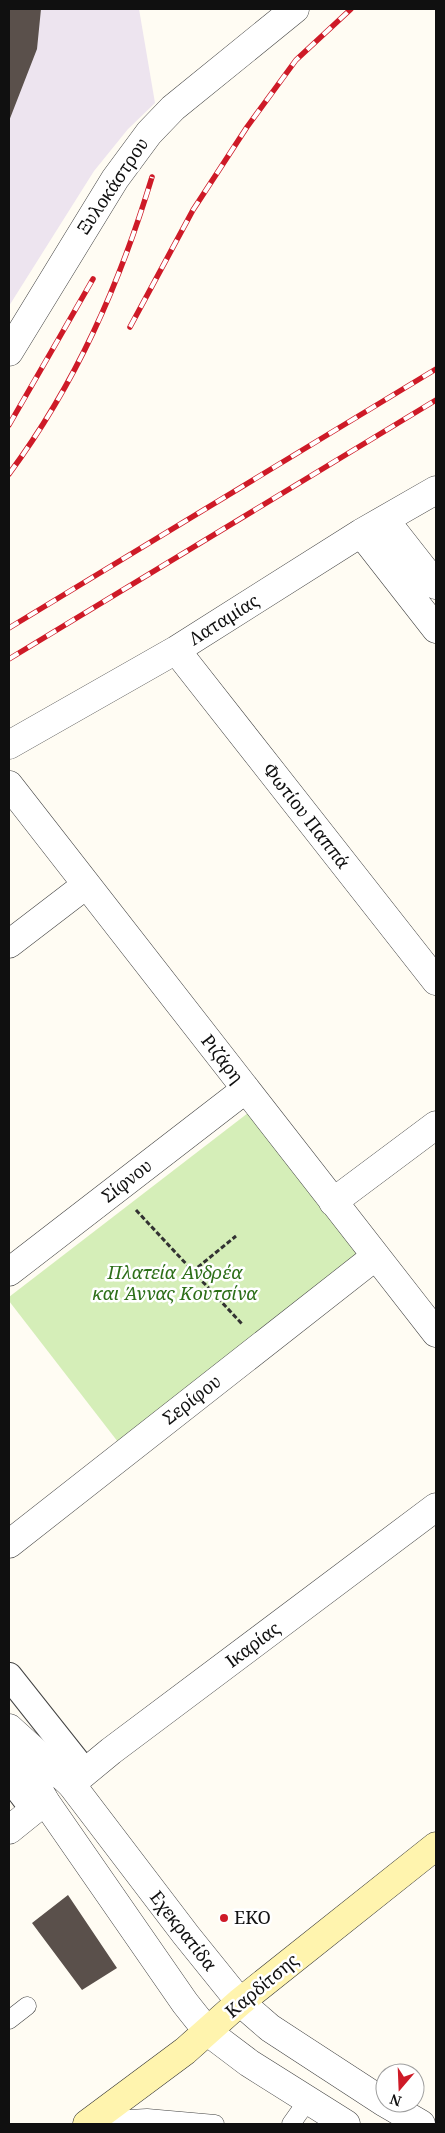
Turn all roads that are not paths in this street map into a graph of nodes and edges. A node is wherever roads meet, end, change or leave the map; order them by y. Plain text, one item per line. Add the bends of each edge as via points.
1 (295, 9) edge
2 (9, 352) edge
3 (436, 490) edge
4 (385, 520) junction
5 (361, 533) junction
6 (436, 585) edge
7 (436, 629) edge
8 (176, 650) junction
9 (9, 745) edge
10 (9, 785) edge
11 (86, 885) junction
12 (9, 944) edge
13 (436, 981) edge
14 (246, 1089) junction
15 (436, 1125) edge
16 (334, 1202) junction
17 (376, 1256) junction
18 (9, 1272) edge
19 (436, 1333) edge
20 (436, 1507) edge
21 (9, 1544) edge
22 (9, 1676) edge
23 (9, 1728) edge
24 (9, 1738) edge
25 (9, 1777) edge
26 (78, 1778) junction
27 (40, 1806) junction
28 (9, 1830) edge
29 (436, 1846) edge
30 (240, 2002) junction
31 (27, 2006) dead end
32 (9, 2020) edge
33 (208, 2032) junction
34 (375, 2096) edge
35 (308, 2100) junction
36 (402, 2113) edge
37 (89, 2123) edge
38 (216, 2124) edge
39 (291, 2124) edge
40 (346, 2124) edge
41 (421, 2124) edge

1 - 2 street, Ξυλοκάστρου via 173,108 134,151
3 - 4 street, Λαταμίας
4 - 5 street, Λαταμίας
4 - 6 street
5 - 7 street
5 - 8 street, Λαταμίας
8 - 9 street, Λαταμίας
8 - 13 street, Φωτίου Παππά
10 - 11 street, Ριζάρη
11 - 12 street
11 - 14 street, Ριζάρη
14 - 16 street, Ριζάρη
14 - 18 street, Σίφνου
15 - 16 street
16 - 17 street, Ριζάρη
17 - 19 street, Ριζάρη
17 - 21 street, Σερίφου
20 - 26 street, Ικαρίας
22 - 26 street
23 - 26 street, Εχεκρατίδα
24 - 27 street, Εχεκρατίδα
25 - 27 street
26 - 30 street, Εχεκρατίδα via 186,1935
27 - 28 street
27 - 33 street, Εχεκρατίδα
29 - 30 main road, Καρδίτσης
30 - 33 main road, Καρδίτσης
30 - 34 street, Εχεκρατίδα via 270,2028
31 - 32 lane
33 - 35 street, Εχεκρατίδα via 249,2063
33 - 37 main road, Καρδίτσης
35 - 39 lane
35 - 40 street, Εχεκρατίδα
36 - 41 street, Εχεκρατίδα
37 - 38 lane via 147,2118

